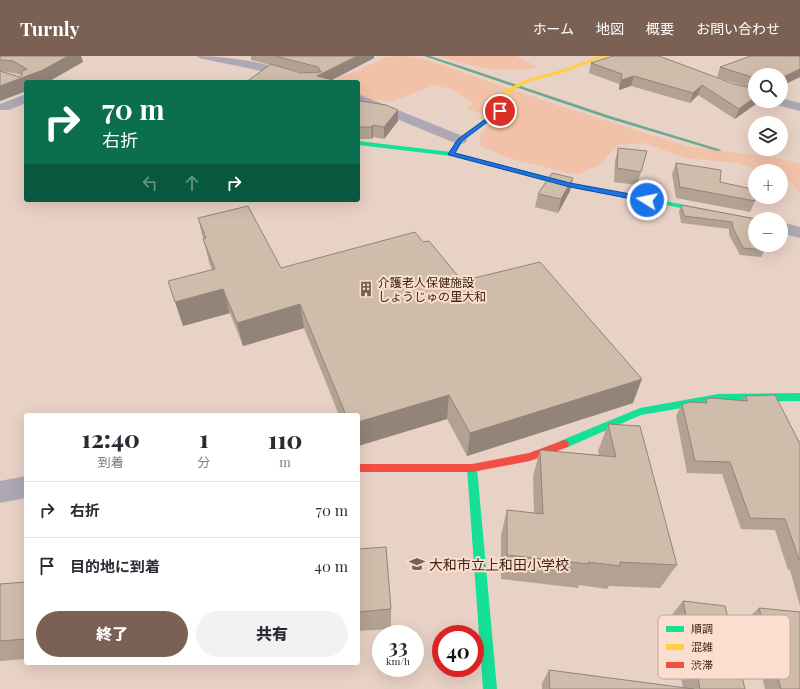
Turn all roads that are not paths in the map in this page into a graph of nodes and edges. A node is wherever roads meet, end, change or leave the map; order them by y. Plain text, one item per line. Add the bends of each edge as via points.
1 (204, 56) edge
2 (605, 56) edge
3 (309, 80) edge
4 (24, 99) edge
5 (360, 99) edge
6 (788, 104) edge
7 (4, 107) dead end
8 (800, 107) edge
9 (460, 140) junction
10 (360, 143) edge
11 (451, 154) junction
12 (748, 219) edge
13 (788, 229) edge
14 (800, 232) edge
15 (774, 397) junction
16 (800, 397) edge
17 (785, 418) edge
18 (360, 468) edge
19 (472, 468) junction
20 (24, 487) edge
21 (0, 492) edge
22 (490, 689) edge

1 - 3 street via 284,72
2 - 9 street via 526,81 508,91 502,97 500,111
4 - 7 street
5 - 9 street
6 - 8 street
9 - 11 street
10 - 11 street
11 - 12 street via 570,185
13 - 14 street
15 - 16 street
15 - 17 street
15 - 19 street via 718,398 640,412 530,457
18 - 19 street
19 - 22 street
20 - 21 street

